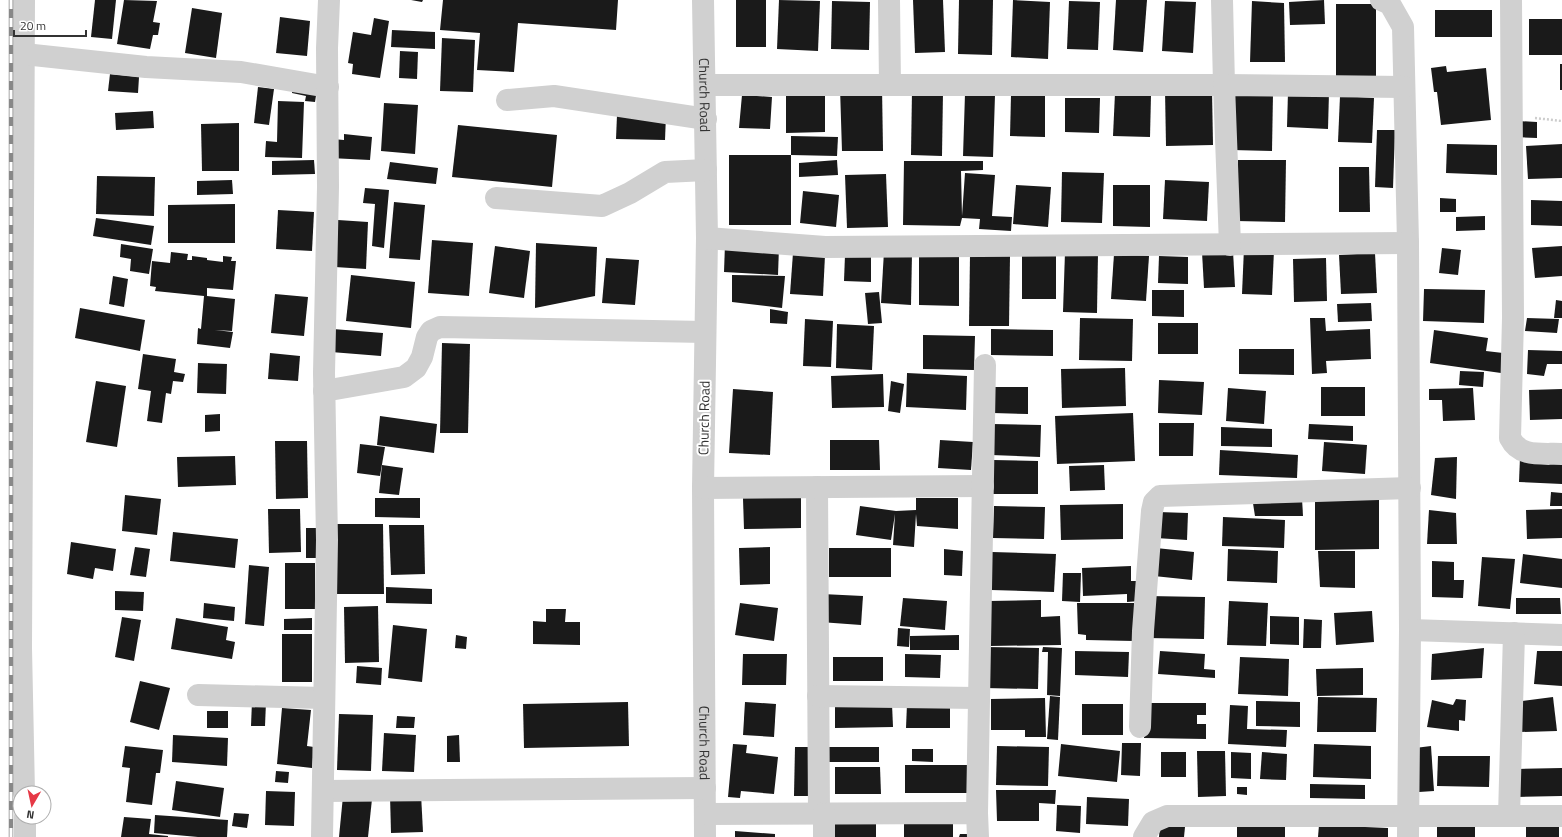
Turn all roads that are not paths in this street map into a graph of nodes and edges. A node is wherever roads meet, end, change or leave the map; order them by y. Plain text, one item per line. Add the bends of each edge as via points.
1 (24, 0) edge
2 (329, 0) edge
3 (703, 0) edge
4 (889, 0) edge
5 (1222, 0) edge
6 (1381, 0) edge
7 (1511, 0) edge
8 (24, 54) junction
9 (705, 85) junction
10 (890, 85) junction
11 (1224, 85) junction
12 (328, 87) junction
13 (1404, 87) junction
14 (508, 100) dead end
15 (706, 119) junction
16 (706, 170) junction
17 (496, 198) dead end
18 (707, 238) junction
19 (1408, 243) junction
20 (1230, 245) junction
21 (705, 332) junction
22 (985, 365) dead end
23 (324, 391) junction
24 (1562, 454) edge
25 (983, 486) junction
26 (817, 487) junction
27 (703, 488) junction
28 (1410, 488) junction
29 (1410, 630) junction
30 (1514, 633) junction
31 (1562, 635) edge
32 (198, 695) dead end
33 (818, 696) junction
34 (324, 698) junction
35 (978, 698) junction
36 (1140, 727) dead end
37 (24, 785) edge
38 (705, 788) junction
39 (323, 791) junction
40 (977, 813) junction
41 (706, 814) junction
42 (821, 814) junction
43 (1509, 816) junction
44 (1562, 816) edge
45 (25, 825) edge
46 (1408, 827) edge
47 (25, 837) edge
48 (322, 837) edge
49 (705, 837) edge
50 (824, 837) edge
51 (978, 837) edge
52 (1144, 837) edge

1 - 8 street
2 - 12 street
3 - 9 street, Church Road
4 - 10 street
5 - 11 street
6 - 13 street via 1390,4 1403,27
7 - 24 street via 1513,318 1510,438 1514,446 1523,452
8 - 12 street via 146,67 241,72
8 - 37 street via 21,640
9 - 10 street
9 - 15 street, Church Road
10 - 11 street
11 - 13 street
11 - 20 street
12 - 23 street
13 - 19 street
14 - 15 street via 554,96
15 - 16 street, Church Road
16 - 17 street via 665,172 602,206
16 - 18 street, Church Road
18 - 20 street via 825,247
18 - 21 street, Church Road
19 - 20 street
19 - 28 street
21 - 23 street via 440,327 431,331 416,368 404,377
21 - 27 street, Church Road
22 - 25 street
23 - 34 street via 327,540
25 - 26 street
25 - 35 street
26 - 27 street
26 - 33 street
27 - 38 street, Church Road
28 - 29 street
28 - 36 street via 1160,496 1154,502 1152,511 1143,631
29 - 30 street
29 - 46 street
30 - 31 street
30 - 43 street
32 - 34 street
33 - 35 street
33 - 42 street
34 - 39 street
35 - 40 street
38 - 39 street
38 - 41 street, Church Road
39 - 48 street
40 - 42 street
40 - 51 street
41 - 42 street
41 - 49 street, Church Road
42 - 50 street
43 - 44 street
43 - 46 street
45 - 47 street
46 - 52 street via 1167,816 1153,822

